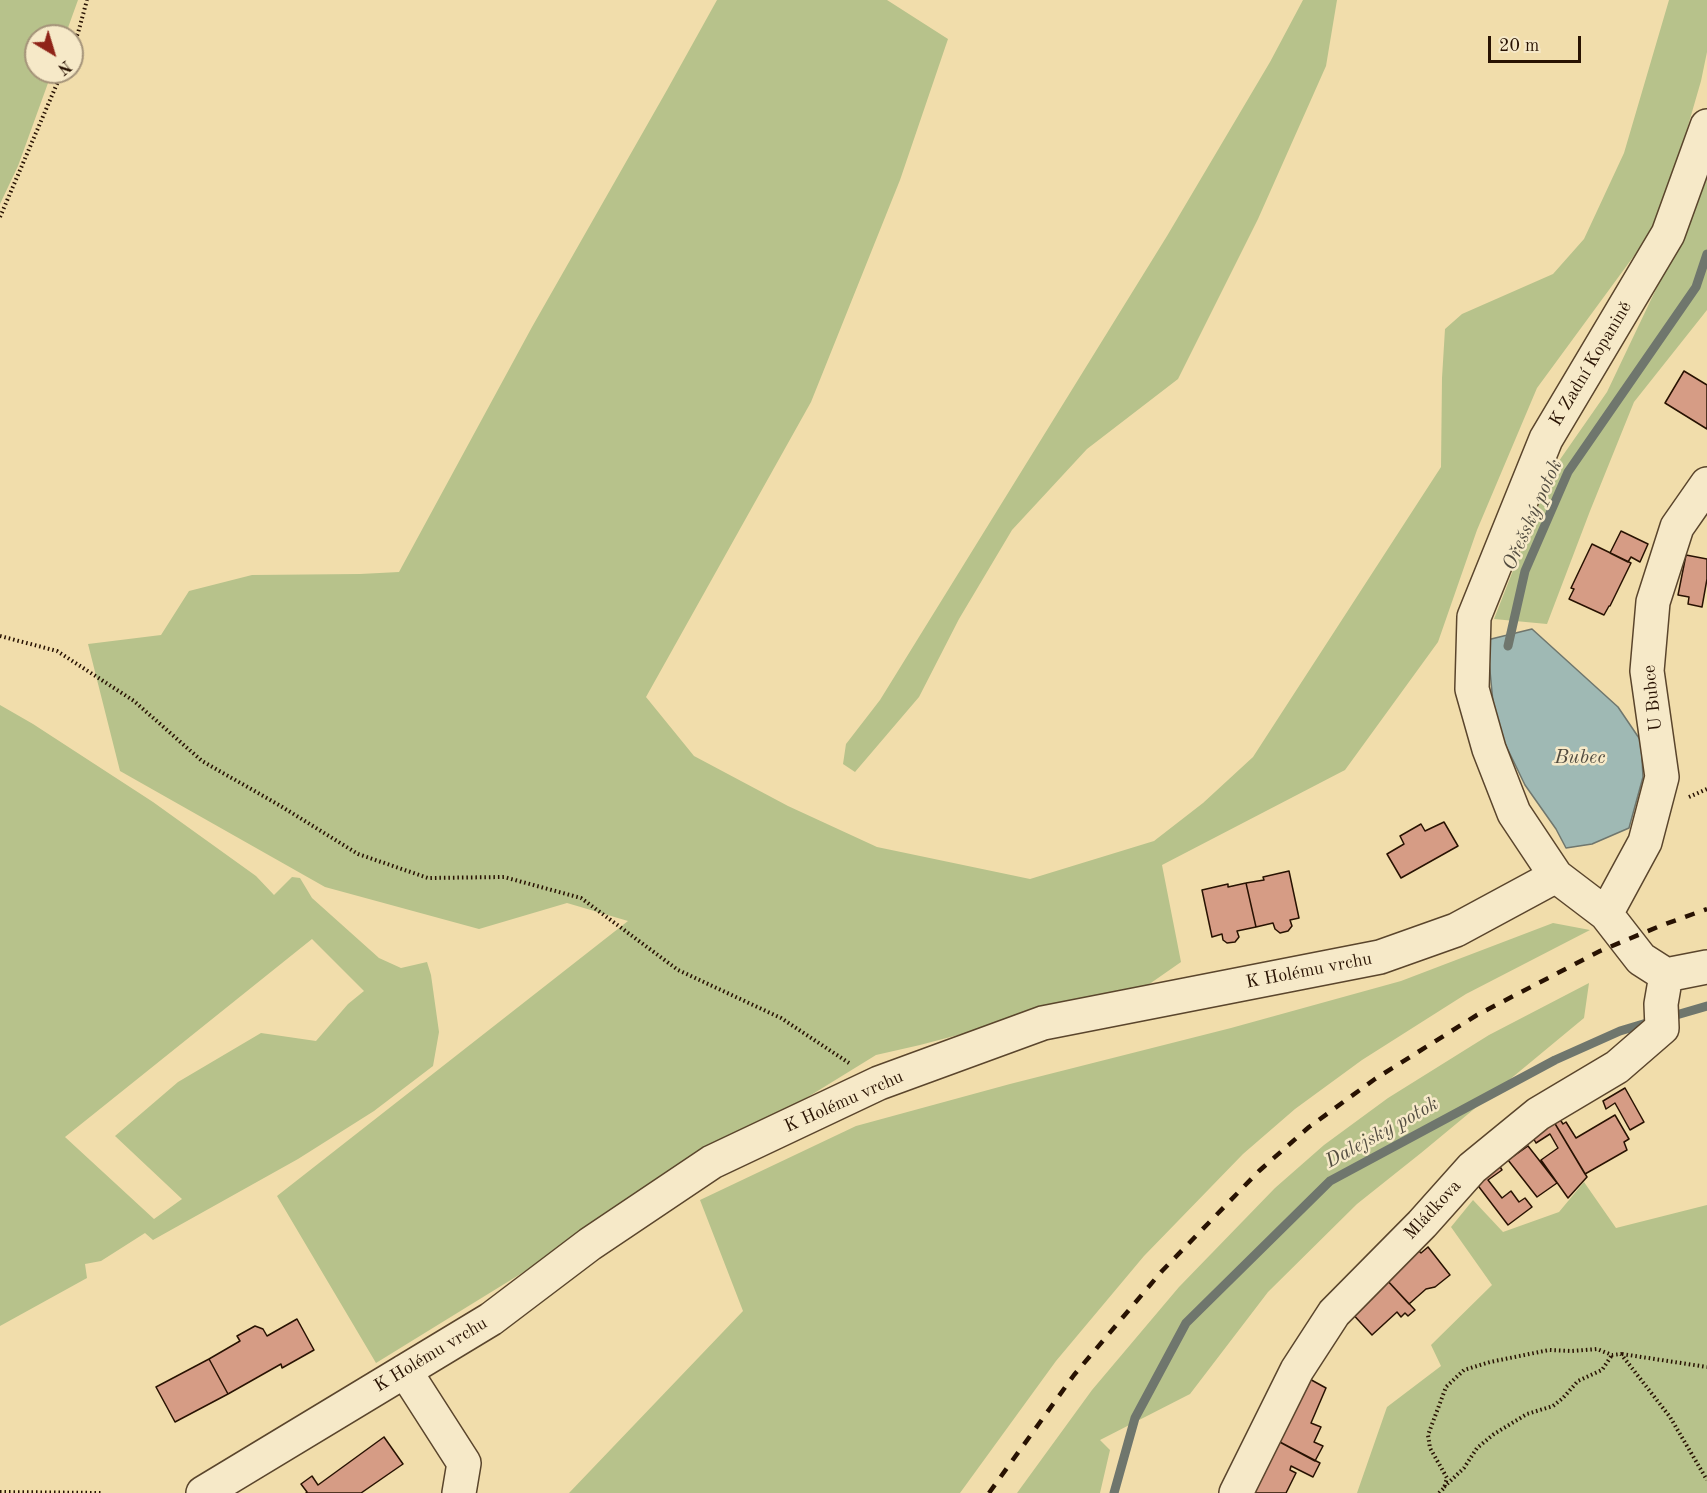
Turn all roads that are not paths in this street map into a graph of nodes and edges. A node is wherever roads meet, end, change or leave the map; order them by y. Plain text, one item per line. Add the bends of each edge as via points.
1 (1707, 126) edge
2 (1707, 483) edge
3 (1556, 876) junction
4 (1606, 914) junction
5 (1707, 967) edge
6 (1663, 1003) junction
7 (405, 1371) junction
8 (203, 1493) edge
9 (459, 1493) edge
10 (1236, 1493) edge

1 - 3 street, K Zadní Kopanině via 1668,234 1546,439 1474,617 1472,689 1489,749 1514,813
2 - 4 street, U Bubce via 1677,527 1653,602 1647,671 1662,777 1645,842
3 - 4 street, K Zadní Kopanině
3 - 7 street, K Holému vrchu via 1456,930 1380,957 1042,1023 879,1083 712,1162 590,1244 491,1320
4 - 6 street, K Zadní Kopanině via 1641,959
5 - 6 street
6 - 10 street, Mládkova via 1617,1067 1538,1114 1472,1168 1334,1312 1297,1370
7 - 8 street, K Holému vrchu
7 - 9 street via 464,1463

